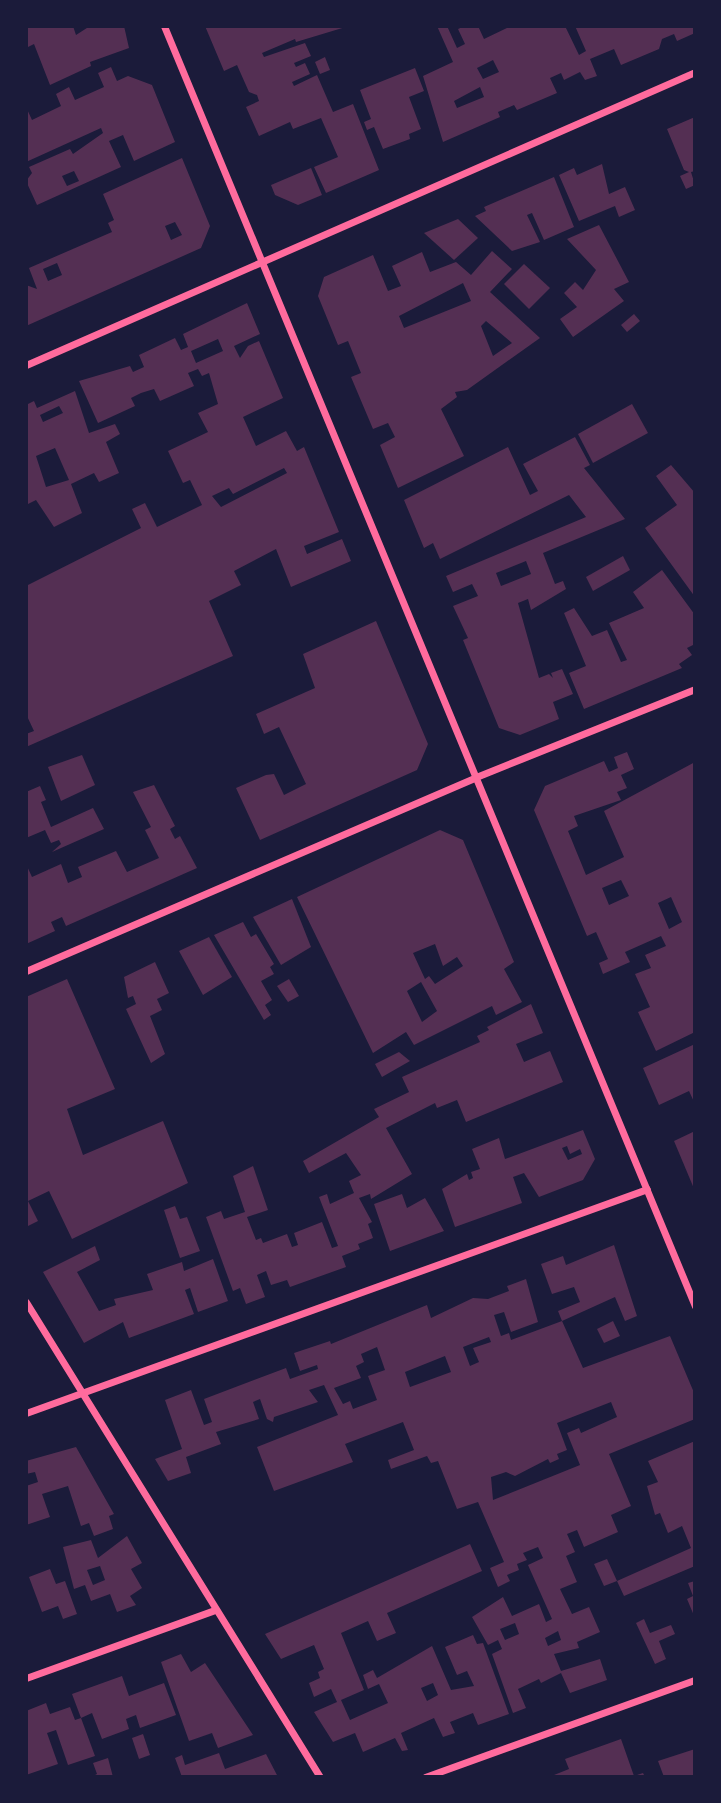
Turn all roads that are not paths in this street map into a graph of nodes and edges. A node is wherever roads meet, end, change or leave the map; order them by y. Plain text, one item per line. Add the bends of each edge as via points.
1 (164, 26) edge
2 (695, 72) edge
3 (263, 262) junction
4 (26, 365) edge
5 (695, 689) edge
6 (476, 777) junction
7 (26, 971) edge
8 (646, 1189) junction
9 (26, 1302) edge
10 (695, 1306) edge
11 (80, 1394) junction
12 (26, 1413) edge
13 (215, 1610) junction
14 (26, 1678) edge
15 (695, 1681) edge
16 (320, 1777) edge
17 (425, 1777) edge

1 - 3 street
2 - 3 street
3 - 4 street
3 - 6 street
5 - 6 street
6 - 7 street
6 - 8 street
8 - 10 street
8 - 11 street
9 - 11 street
11 - 12 street
11 - 13 street
13 - 14 street
13 - 16 street
15 - 17 street

